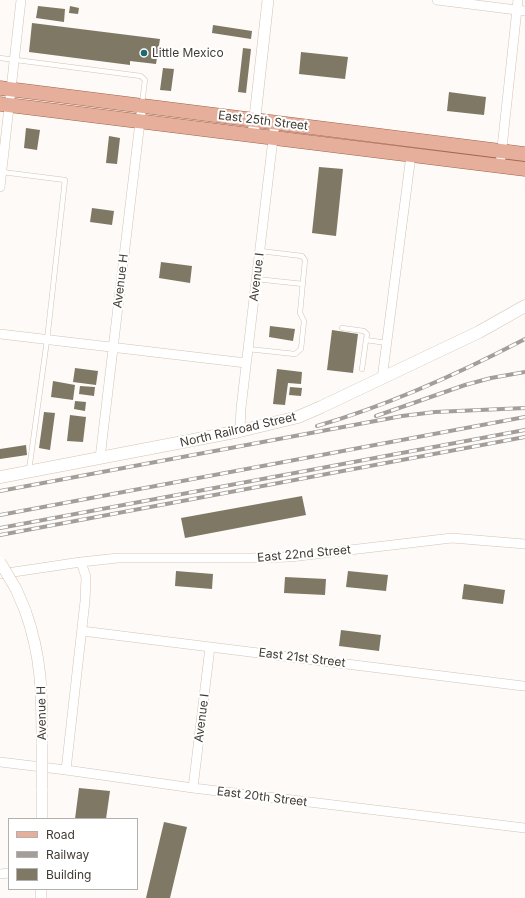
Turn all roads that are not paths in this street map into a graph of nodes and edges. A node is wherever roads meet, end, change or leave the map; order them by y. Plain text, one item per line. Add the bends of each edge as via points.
1 (21, 0) edge
2 (268, 0) edge
3 (438, 0) edge
4 (518, 0) edge
5 (521, 10) edge
6 (0, 58) edge
7 (14, 60) junction
8 (6, 89) edge
9 (5, 104) edge
10 (142, 105) junction
11 (254, 120) junction
12 (141, 121) junction
13 (275, 122) junction
14 (253, 135) junction
15 (274, 138) junction
16 (3, 141) edge
17 (502, 151) junction
18 (525, 154) edge
19 (411, 155) junction
20 (500, 166) junction
21 (525, 169) edge
22 (2, 172) junction
23 (0, 187) edge
24 (260, 251) junction
25 (256, 278) junction
26 (303, 284) junction
27 (525, 306) edge
28 (342, 328) dead end
29 (0, 334) edge
30 (46, 340) junction
31 (366, 340) junction
32 (386, 343) junction
33 (113, 348) junction
34 (248, 349) junction
35 (246, 363) junction
36 (362, 369) dead end
37 (382, 379) junction
38 (240, 431) junction
39 (100, 458) junction
40 (29, 471) junction
41 (0, 477) edge
42 (525, 544) edge
43 (0, 562) edge
44 (82, 562) junction
45 (0, 574) edge
46 (82, 631) junction
47 (210, 647) junction
48 (523, 686) dead end
49 (0, 762) edge
50 (66, 770) junction
51 (194, 788) junction
52 (42, 818) edge
53 (525, 828) edge

1 - 7 street
2 - 11 street
3 - 5 street
4 - 5 street
5 - 17 street
6 - 7 lane
7 - 8 street
7 - 10 lane via 141,76 145,80
8 - 9 street
8 - 10 main road, East 25th Street
9 - 12 main road, East 25th Street
9 - 16 street
10 - 11 main road, East 25th Street
10 - 12 street, Avenue H
11 - 13 main road, East 25th Street
11 - 14 street
12 - 14 main road, East 25th Street
12 - 33 street, Avenue H
13 - 15 street, Avenue I
13 - 17 main road, East 25th Street
14 - 15 main road, East 25th Street
15 - 19 main road, East 25th Street
15 - 24 street, Avenue I
16 - 22 street
17 - 18 main road, East 25th Street
17 - 20 street
19 - 20 main road, East 25th Street
19 - 32 street
20 - 21 main road, East 25th Street
22 - 23 street
22 - 30 lane via 65,180
24 - 25 street, Avenue I
24 - 26 lane via 302,256 305,260
25 - 26 lane
25 - 34 street, Avenue I
26 - 34 lane via 300,313 304,321 301,349 295,354
27 - 37 main road, North Railroad Street via 479,332
28 - 31 lane via 364,331 367,334
29 - 30 street
30 - 33 street
30 - 40 lane
31 - 32 lane
31 - 36 lane
32 - 37 street
33 - 35 street
33 - 39 street, Avenue H
34 - 35 street, Avenue I
35 - 38 street, Avenue I via 240,408
37 - 38 main road, North Railroad Street via 298,417
38 - 39 main road, North Railroad Street
39 - 40 main road, North Railroad Street
40 - 41 main road, North Railroad Street
42 - 44 street, East 22nd Street via 452,538 290,556 118,558
43 - 52 street, Avenue H, bridge via 25,610 40,670
44 - 45 street
44 - 46 street via 86,577
46 - 47 street, East 21st Street
46 - 50 street
47 - 48 street, East 21st Street
47 - 51 street, Avenue I
49 - 50 street, East 20th Street
50 - 51 street, East 20th Street
51 - 53 street, East 20th Street

